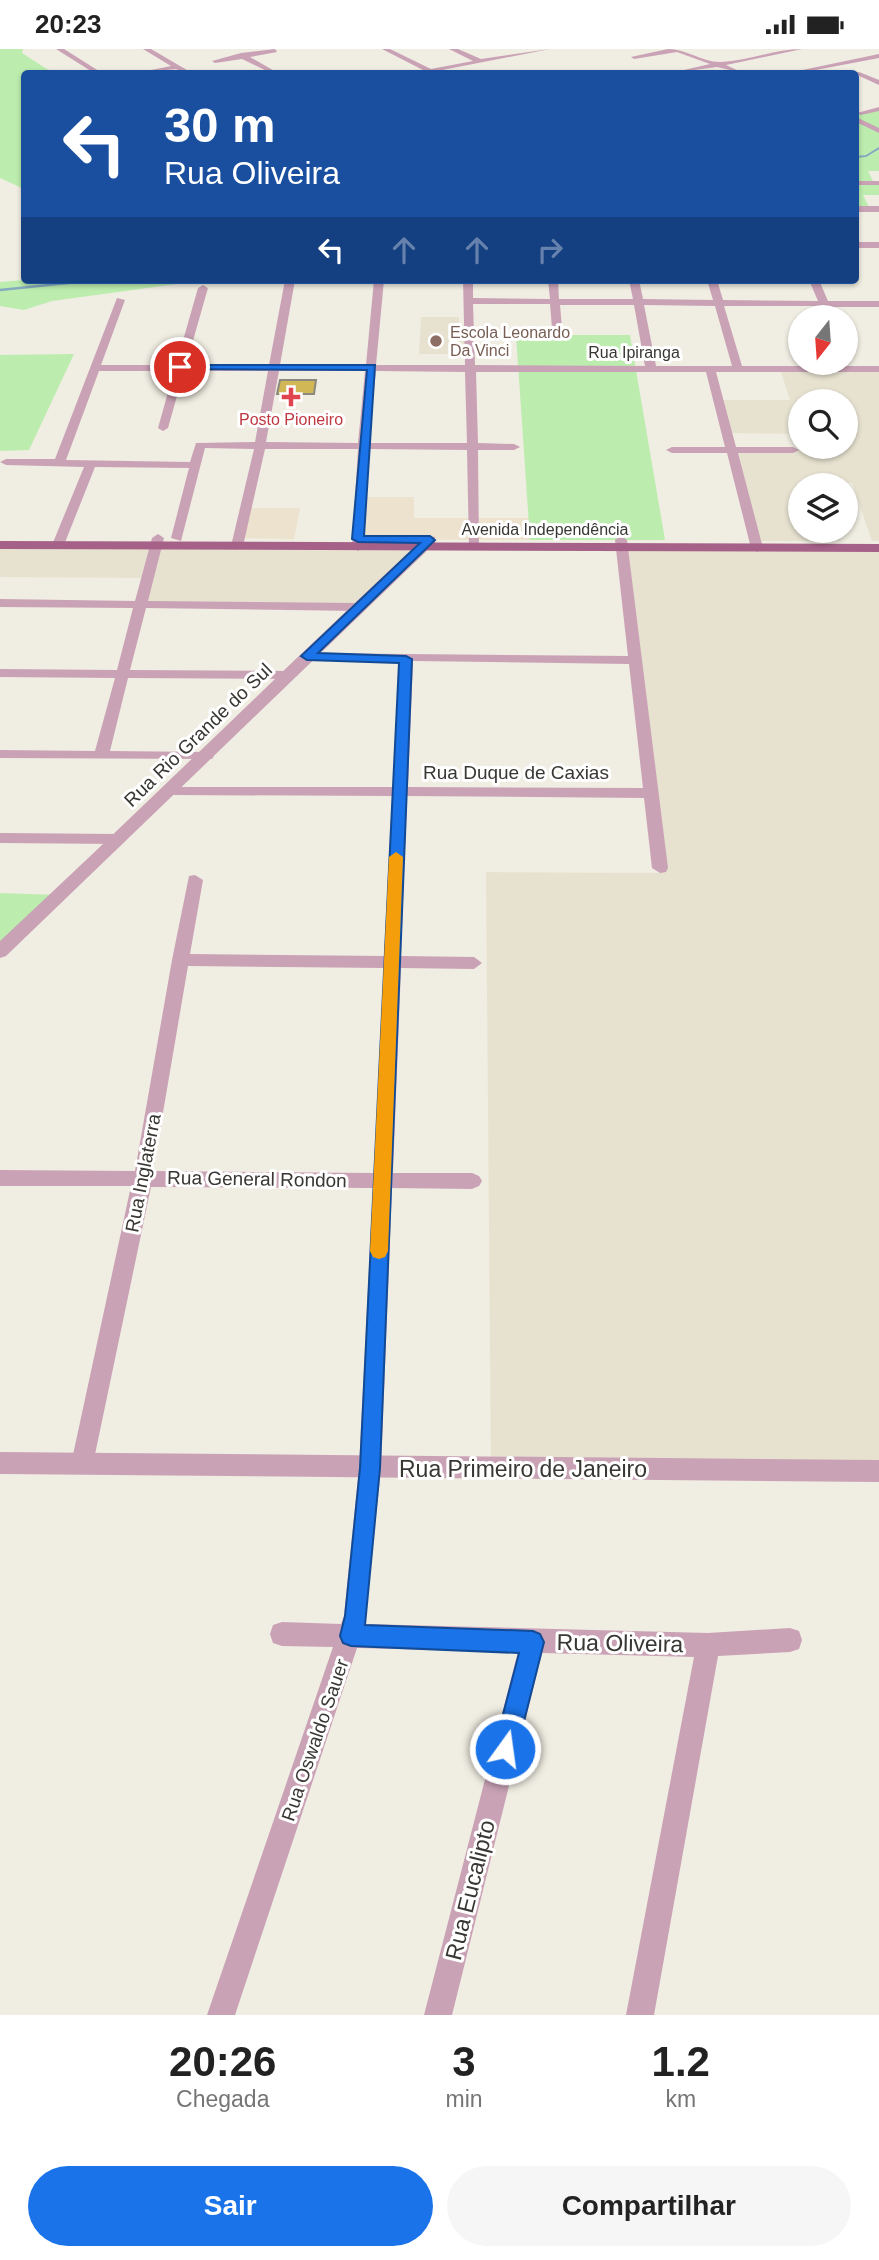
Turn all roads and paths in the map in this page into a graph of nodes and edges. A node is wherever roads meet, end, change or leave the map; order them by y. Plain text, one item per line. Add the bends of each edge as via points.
1 (59, 49) edge
2 (146, 49) edge
3 (229, 49) edge
4 (385, 49) edge
5 (452, 49) edge
6 (518, 49) edge
7 (547, 49) edge
8 (678, 49) edge
9 (275, 51) dead end
10 (795, 51) edge
11 (526, 53) junction
12 (243, 56) junction
13 (879, 56) edge
14 (634, 57) dead end
15 (812, 58) dead end
16 (215, 61) dead end
17 (479, 61) junction
18 (717, 65) junction
19 (832, 65) junction
20 (177, 67) junction
21 (93, 70) edge
22 (158, 70) edge
23 (182, 70) edge
24 (269, 70) edge
25 (428, 70) edge
26 (435, 70) edge
27 (690, 70) edge
28 (731, 70) edge
29 (807, 70) edge
30 (845, 70) edge
31 (859, 75) edge
32 (878, 82) edge
33 (859, 85) edge
34 (875, 114) edge
35 (859, 116) edge
36 (879, 124) edge
37 (879, 131) edge
38 (859, 183) edge
39 (879, 183) edge
40 (859, 209) edge
41 (879, 209) edge
42 (859, 245) edge
43 (879, 245) edge
44 (289, 284) edge
45 (379, 284) edge
46 (468, 284) edge
47 (553, 284) edge
48 (635, 284) edge
49 (713, 284) edge
50 (816, 284) edge
51 (203, 288) dead end
52 (120, 300) dead end
53 (469, 301) junction
54 (555, 302) junction
55 (638, 302) junction
56 (718, 303) junction
57 (825, 304) junction
58 (879, 304) edge
59 (557, 328) dead end
60 (180, 367) junction
61 (272, 367) junction
62 (372, 367) junction
63 (471, 367) junction
64 (96, 368) junction
65 (651, 368) junction
66 (710, 368) junction
67 (738, 368) junction
68 (788, 368) edge
69 (858, 369) edge
70 (879, 369) edge
71 (163, 428) dead end
72 (365, 445) junction
73 (260, 446) junction
74 (473, 446) junction
75 (514, 447) dead end
76 (672, 450) dead end
77 (731, 450) junction
78 (788, 450) edge
79 (6, 462) dead end
80 (59, 463) junction
81 (91, 463) junction
82 (196, 465) junction
83 (0, 538) edge
84 (177, 538) junction
85 (879, 541) edge
86 (60, 542) junction
87 (158, 542) junction
88 (238, 542) junction
89 (358, 543) junction
90 (426, 543) junction
91 (475, 543) junction
92 (621, 544) junction
93 (756, 544) junction
94 (0, 545) edge
95 (819, 545) junction
96 (879, 548) edge
97 (0, 603) edge
98 (141, 603) junction
99 (358, 607) junction
100 (307, 656) junction
101 (406, 659) junction
102 (635, 660) junction
103 (0, 673) edge
104 (124, 674) junction
105 (291, 675) junction
106 (102, 753) junction
107 (0, 754) edge
108 (207, 756) junction
109 (172, 790) junction
110 (399, 791) junction
111 (650, 793) junction
112 (0, 838) edge
113 (119, 839) junction
114 (660, 867) dead end
115 (195, 880) dead end
116 (0, 952) edge
117 (180, 960) junction
118 (390, 962) junction
119 (474, 963) dead end
120 (143, 1177) junction
121 (0, 1178) edge
122 (472, 1181) dead end
123 (382, 1182) junction
124 (0, 1463) edge
125 (82, 1464) junction
126 (370, 1468) junction
127 (879, 1471) edge
128 (282, 1635) dead end
129 (351, 1636) junction
130 (790, 1640) dead end
131 (533, 1642) junction
132 (708, 1645) junction
133 (221, 2015) edge
134 (438, 2015) edge
135 (640, 2015) edge

1 - 21 street
2 - 20 street
3 - 12 street
4 - 25 street
5 - 17 street
6 - 11 street
7 - 11 street
8 - 14 street
8 - 18 street
9 - 12 street
10 - 18 street
11 - 17 street
12 - 16 street
12 - 24 street
13 - 19 street
15 - 19 street
17 - 26 street
18 - 27 street
18 - 28 street
19 - 29 street
19 - 30 street
20 - 22 street
20 - 23 street
31 - 32 street
32 - 33 street
34 - 36 street
35 - 37 street
38 - 39 street
40 - 41 street
42 - 43 street
44 - 61 street
45 - 62 street
46 - 53 street
47 - 54 street
48 - 55 street
49 - 56 street
50 - 57 street
51 - 60 street
52 - 64 street
53 - 54 street
53 - 63 street
54 - 55 street
54 - 59 street
55 - 56 street
55 - 65 street
56 - 57 street
56 - 67 street
57 - 58 street
60 - 61 street, Rua Ipiranga
60 - 64 street, Rua Ipiranga
60 - 71 street
61 - 62 street, Rua Ipiranga
61 - 73 street
62 - 63 street, Rua Ipiranga
62 - 72 street
63 - 65 street, Rua Ipiranga
63 - 74 street
64 - 80 street
65 - 66 street, Rua Ipiranga
66 - 67 street, Rua Ipiranga
66 - 77 street
67 - 68 street, Rua Ipiranga
69 - 70 street, Rua Ipiranga
72 - 73 street
72 - 74 street
72 - 89 street
73 - 82 street via 200,445
73 - 88 street
74 - 75 street
74 - 91 street
76 - 77 street
77 - 78 street
77 - 93 street
79 - 80 street
80 - 81 street
81 - 82 street
81 - 86 street
82 - 84 street
83 - 86 main road, Avenida Independência
84 - 87 main road, Avenida Independência
84 - 88 main road, Avenida Independência
85 - 95 main road, Avenida Independência
86 - 87 main road, Avenida Independência
86 - 94 main road, Avenida Independência
87 - 88 main road, Avenida Independência
87 - 98 street
88 - 89 main road, Avenida Independência
89 - 90 main road, Avenida Independência
90 - 91 main road, Avenida Independência
90 - 99 street, Rua Rio Grande do Sul
91 - 92 main road, Avenida Independência
92 - 93 main road, Avenida Independência
92 - 102 street
93 - 95 main road, Avenida Independência
95 - 96 main road, Avenida Independência
97 - 98 street
98 - 99 street
98 - 104 street
99 - 100 street, Rua Rio Grande do Sul
100 - 101 street
100 - 105 street, Rua Rio Grande do Sul
101 - 102 street
101 - 110 street, Rua Oswaldo Sauer
102 - 111 street
103 - 104 street
104 - 105 street
104 - 106 street
105 - 108 street, Rua Rio Grande do Sul
106 - 107 street
106 - 108 street
108 - 109 street, Rua Rio Grande do Sul
109 - 110 street, Rua Duque de Caxias
109 - 113 street, Rua Rio Grande do Sul
110 - 111 street, Rua Duque de Caxias
110 - 118 street, Rua Oswaldo Sauer
111 - 114 street
112 - 113 street
113 - 116 street, Rua Rio Grande do Sul
115 - 117 street, Rua Inglaterra
117 - 118 street
117 - 120 street, Rua Inglaterra
118 - 119 street
118 - 123 street, Rua Oswaldo Sauer
120 - 121 street, Rua General Rondon
120 - 123 street, Rua General Rondon
120 - 125 street, Rua Inglaterra
122 - 123 street, Rua General Rondon
123 - 126 street, Rua Oswaldo Sauer
124 - 125 street, Rua Primeiro de Janeiro
125 - 126 street, Rua Primeiro de Janeiro
126 - 127 street, Rua Primeiro de Janeiro
126 - 129 street, Rua Oswaldo Sauer
128 - 129 street, Rua Oliveira
129 - 131 street, Rua Oliveira
129 - 133 street, Rua Oswaldo Sauer
130 - 132 street, Rua Oliveira
131 - 132 street, Rua Oliveira
131 - 134 street, Rua Eucalipto
132 - 135 street

